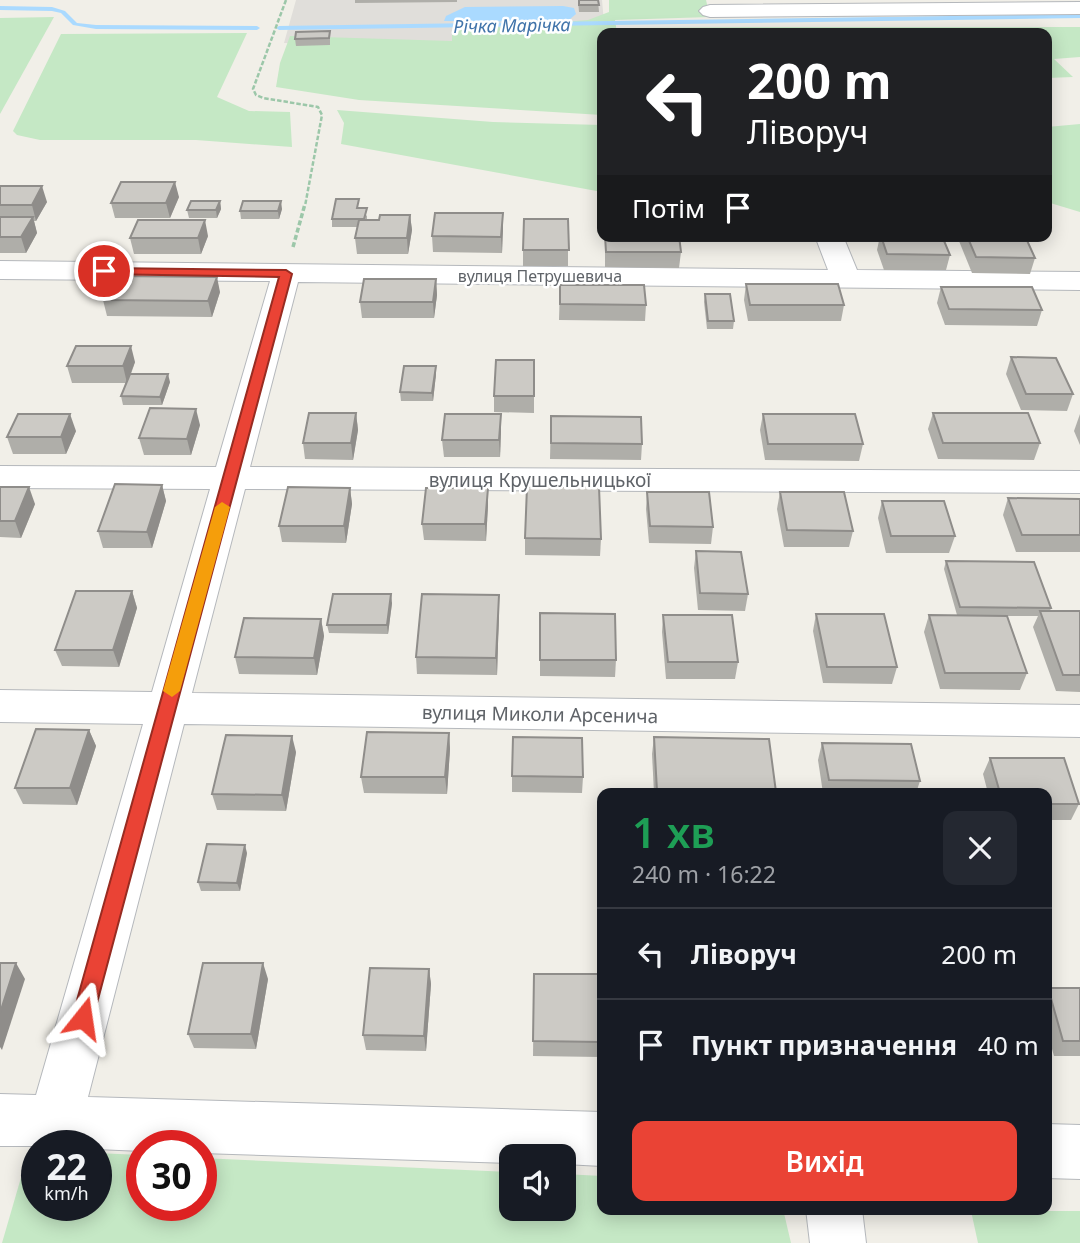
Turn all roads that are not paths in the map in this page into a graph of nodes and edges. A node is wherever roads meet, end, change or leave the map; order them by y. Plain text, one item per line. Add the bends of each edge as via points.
1 (1080, 9) edge
2 (710, 12) dead end
3 (831, 242) edge
4 (0, 270) edge
5 (286, 274) junction
6 (846, 279) junction
7 (1080, 281) edge
8 (0, 477) edge
9 (230, 479) junction
10 (1080, 482) edge
11 (0, 706) edge
12 (166, 710) junction
13 (1080, 721) edge
14 (0, 1120) edge
15 (55, 1121) junction
16 (597, 1139) edge
17 (1052, 1151) edge
18 (1080, 1152) edge
19 (835, 1215) edge
20 (838, 1243) edge

1 - 2 street
3 - 6 street
4 - 5 street, вулиця Петрушевича
5 - 6 street, вулиця Петрушевича
5 - 9 street
6 - 7 street, вулиця Петрушевича
8 - 9 street, вулиця Крушельницької
9 - 10 street, вулиця Крушельницької
9 - 12 street
11 - 12 street, вулиця Миколи Арсенича
12 - 13 street, вулиця Миколи Арсенича
12 - 15 street
14 - 15 street
15 - 16 street
17 - 18 street
19 - 20 street

